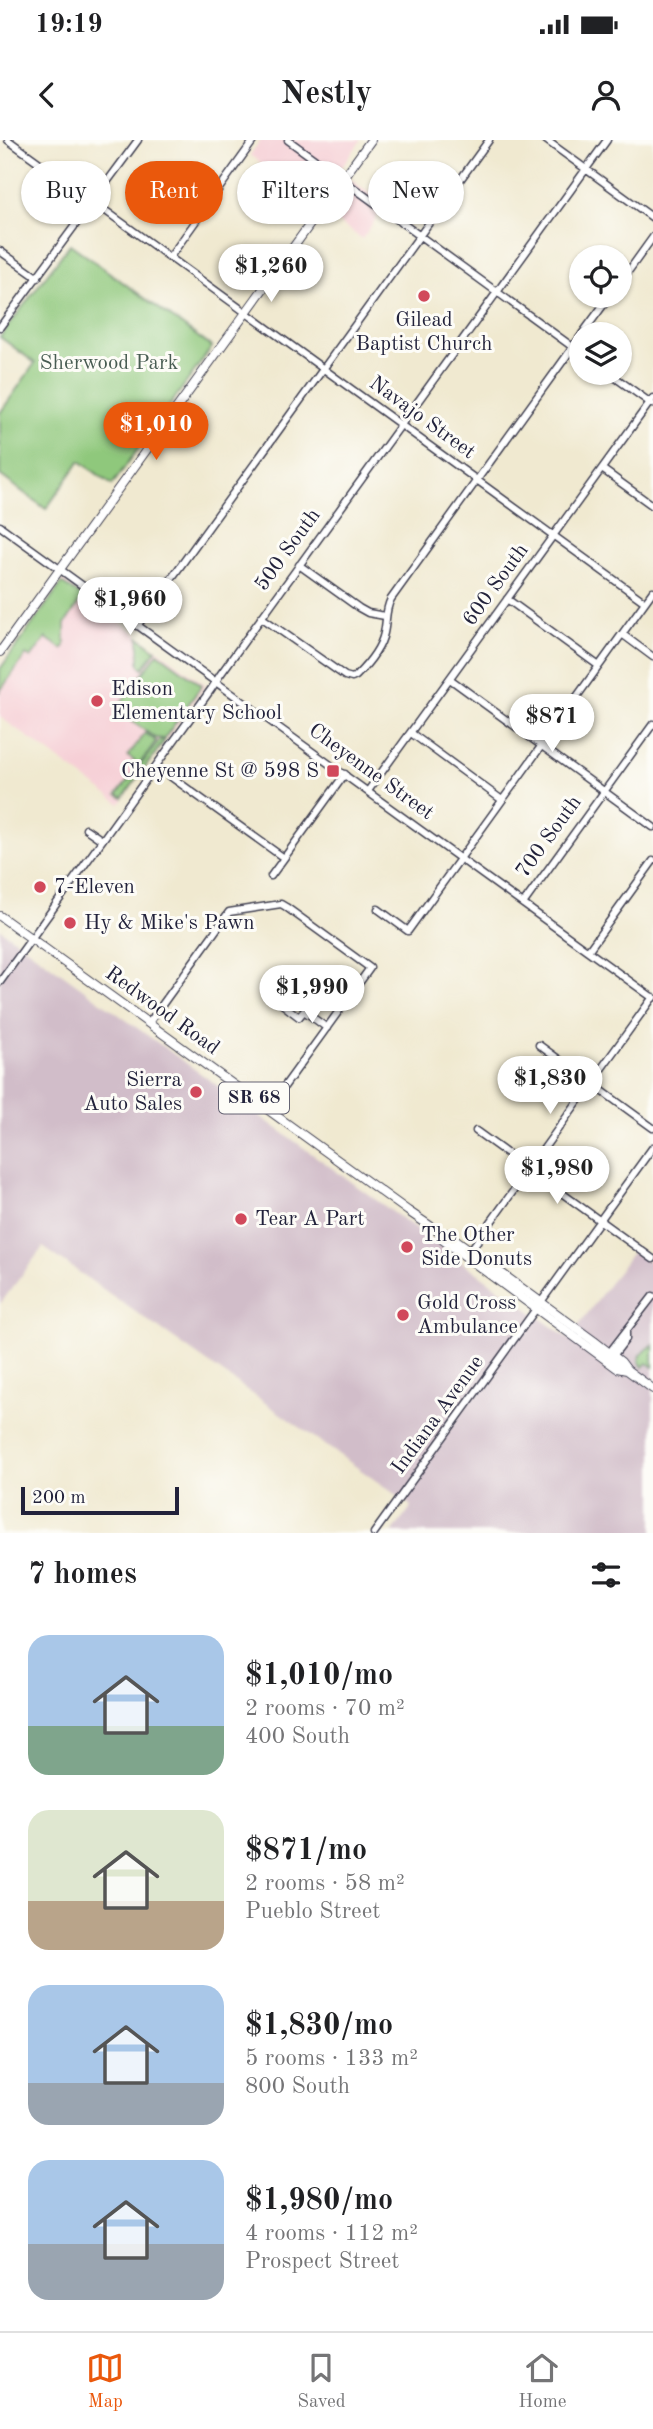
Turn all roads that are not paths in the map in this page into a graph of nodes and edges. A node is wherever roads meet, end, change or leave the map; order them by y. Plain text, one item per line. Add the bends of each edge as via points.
1 (8, 140) edge
2 (138, 140) edge
3 (254, 140) edge
4 (288, 140) edge
5 (371, 140) edge
6 (489, 140) edge
7 (546, 140) edge
8 (607, 140) edge
9 (37, 161) edge
10 (316, 161) edge
11 (354, 163) edge
12 (586, 169) junction
13 (111, 177) edge
14 (354, 189) edge
15 (111, 214) edge
16 (653, 218) edge
17 (77, 224) edge
18 (310, 224) edge
19 (420, 236) junction
20 (653, 237) edge
21 (0, 251) edge
22 (170, 257) junction
23 (632, 266) edge
24 (38, 278) junction
25 (497, 292) junction
26 (247, 312) junction
27 (0, 327) edge
28 (569, 344) edge
29 (569, 352) edge
30 (324, 368) junction
31 (627, 385) edge
32 (652, 402) edge
33 (401, 424) junction
34 (602, 469) junction
35 (477, 479) junction
36 (653, 506) edge
37 (0, 526) edge
38 (554, 535) junction
39 (299, 565) junction
40 (60, 570) junction
41 (653, 591) edge
42 (507, 599) junction
43 (645, 602) junction
44 (385, 616) junction
45 (261, 617) junction
46 (137, 626) junction
47 (622, 634) junction
48 (0, 652) edge
49 (653, 657) edge
50 (599, 666) junction
51 (450, 679) junction
52 (216, 682) junction
53 (653, 724) edge
54 (411, 733) junction
55 (541, 746) junction
56 (156, 765) junction
57 (345, 774) junction
58 (368, 791) junction
59 (604, 792) junction
60 (502, 800) junction
61 (653, 827) edge
62 (86, 830) dead end
63 (102, 840) junction
64 (284, 858) junction
65 (460, 858) junction
66 (653, 861) edge
67 (271, 876) dead end
68 (523, 904) junction
69 (378, 909) dead end
70 (0, 916) edge
71 (31, 938) junction
72 (588, 951) junction
73 (0, 982) edge
74 (653, 998) edge
75 (304, 1011) junction
76 (149, 1023) junction
77 (327, 1028) junction
78 (539, 1045) dead end
79 (591, 1083) junction
80 (268, 1109) junction
81 (653, 1128) edge
82 (476, 1130) dead end
83 (653, 1147) edge
84 (529, 1169) junction
85 (600, 1220) junction
86 (439, 1232) junction
87 (470, 1251) junction
88 (653, 1259) edge
89 (653, 1296) edge
90 (538, 1305) junction
91 (611, 1354) junction
92 (627, 1370) junction
93 (653, 1389) edge
94 (374, 1533) edge

1 - 9 street, Navajo Street
2 - 13 street
3 - 22 street
4 - 10 street
5 - 11 main road
6 - 19 street
7 - 12 street
8 - 12 street, 500 South
12 - 16 street
12 - 25 street, 500 South
14 - 19 street
15 - 22 street, Navajo Street
17 - 24 street
18 - 26 main road
19 - 25 street
19 - 30 street
20 - 23 street
21 - 24 street
22 - 26 street, Navajo Street
24 - 27 street
25 - 28 street
25 - 33 street, 500 South
26 - 30 street, Navajo Street
26 - 40 main road
29 - 35 street
30 - 33 street, Navajo Street
30 - 46 street
31 - 32 street
32 - 34 street, 600 South
33 - 35 street, Navajo Street
33 - 39 street, 500 South
34 - 36 street
34 - 38 street, 600 South
35 - 38 street, Navajo Street
35 - 44 street via 391,599
37 - 40 street, Cheyenne Street
38 - 42 street, 600 South
38 - 43 street, Navajo Street
39 - 44 street via 359,608
39 - 45 street, 500 South
40 - 46 street, Cheyenne Street
40 - 48 main road
41 - 43 street
42 - 50 street
42 - 51 street, 600 South
43 - 47 street
44 - 45 street via 380,643 352,678
45 - 52 street, 500 South
46 - 52 street, Cheyenne Street
47 - 49 street
47 - 50 street
50 - 55 street
51 - 54 street, 600 South
51 - 55 street
52 - 56 street, 500 South
52 - 57 street, Cheyenne Street
53 - 59 street, 700 South
54 - 58 street, 600 South
54 - 60 street
55 - 59 street
55 - 60 street
56 - 63 street, 500 South
56 - 64 street
57 - 58 street, Cheyenne Street
57 - 64 street
58 - 65 street, Cheyenne Street
59 - 61 street
59 - 68 street, 700 South
60 - 65 street
62 - 63 street
63 - 71 street, 500 South
64 - 67 street
65 - 68 street, Cheyenne Street
65 - 69 street via 408,931
66 - 72 street
68 - 72 street, Cheyenne Street
70 - 71 main road, Redwood Road / SR 68
71 - 73 street, 500 South
71 - 76 main road, Redwood Road / SR 68
72 - 74 street, Cheyenne Street
74 - 79 street
75 - 75 street via 299,1017 278,1001 287,989 308,1004
75 - 77 street
76 - 77 street via 229,912 281,904 370,968
76 - 80 main road, Redwood Road / SR 68
77 - 80 street
78 - 79 street
79 - 81 street
79 - 84 street
80 - 86 main road, Redwood Road / SR 68
82 - 84 street
83 - 85 street, Indiana Avenue
84 - 85 street
84 - 87 street
85 - 88 street
85 - 90 street, Indiana Avenue
86 - 87 main road, Redwood Road / SR 68
86 - 90 main road, Redwood Road / SR 68 via 443,1240
87 - 90 main road, Redwood Road / SR 68
89 - 91 street
90 - 91 main road, Redwood Road / SR 68
90 - 92 main road, Redwood Road / SR 68 via 617,1368
90 - 94 street, Indiana Avenue
91 - 92 main road, Redwood Road / SR 68
92 - 93 main road, Redwood Road / SR 68

